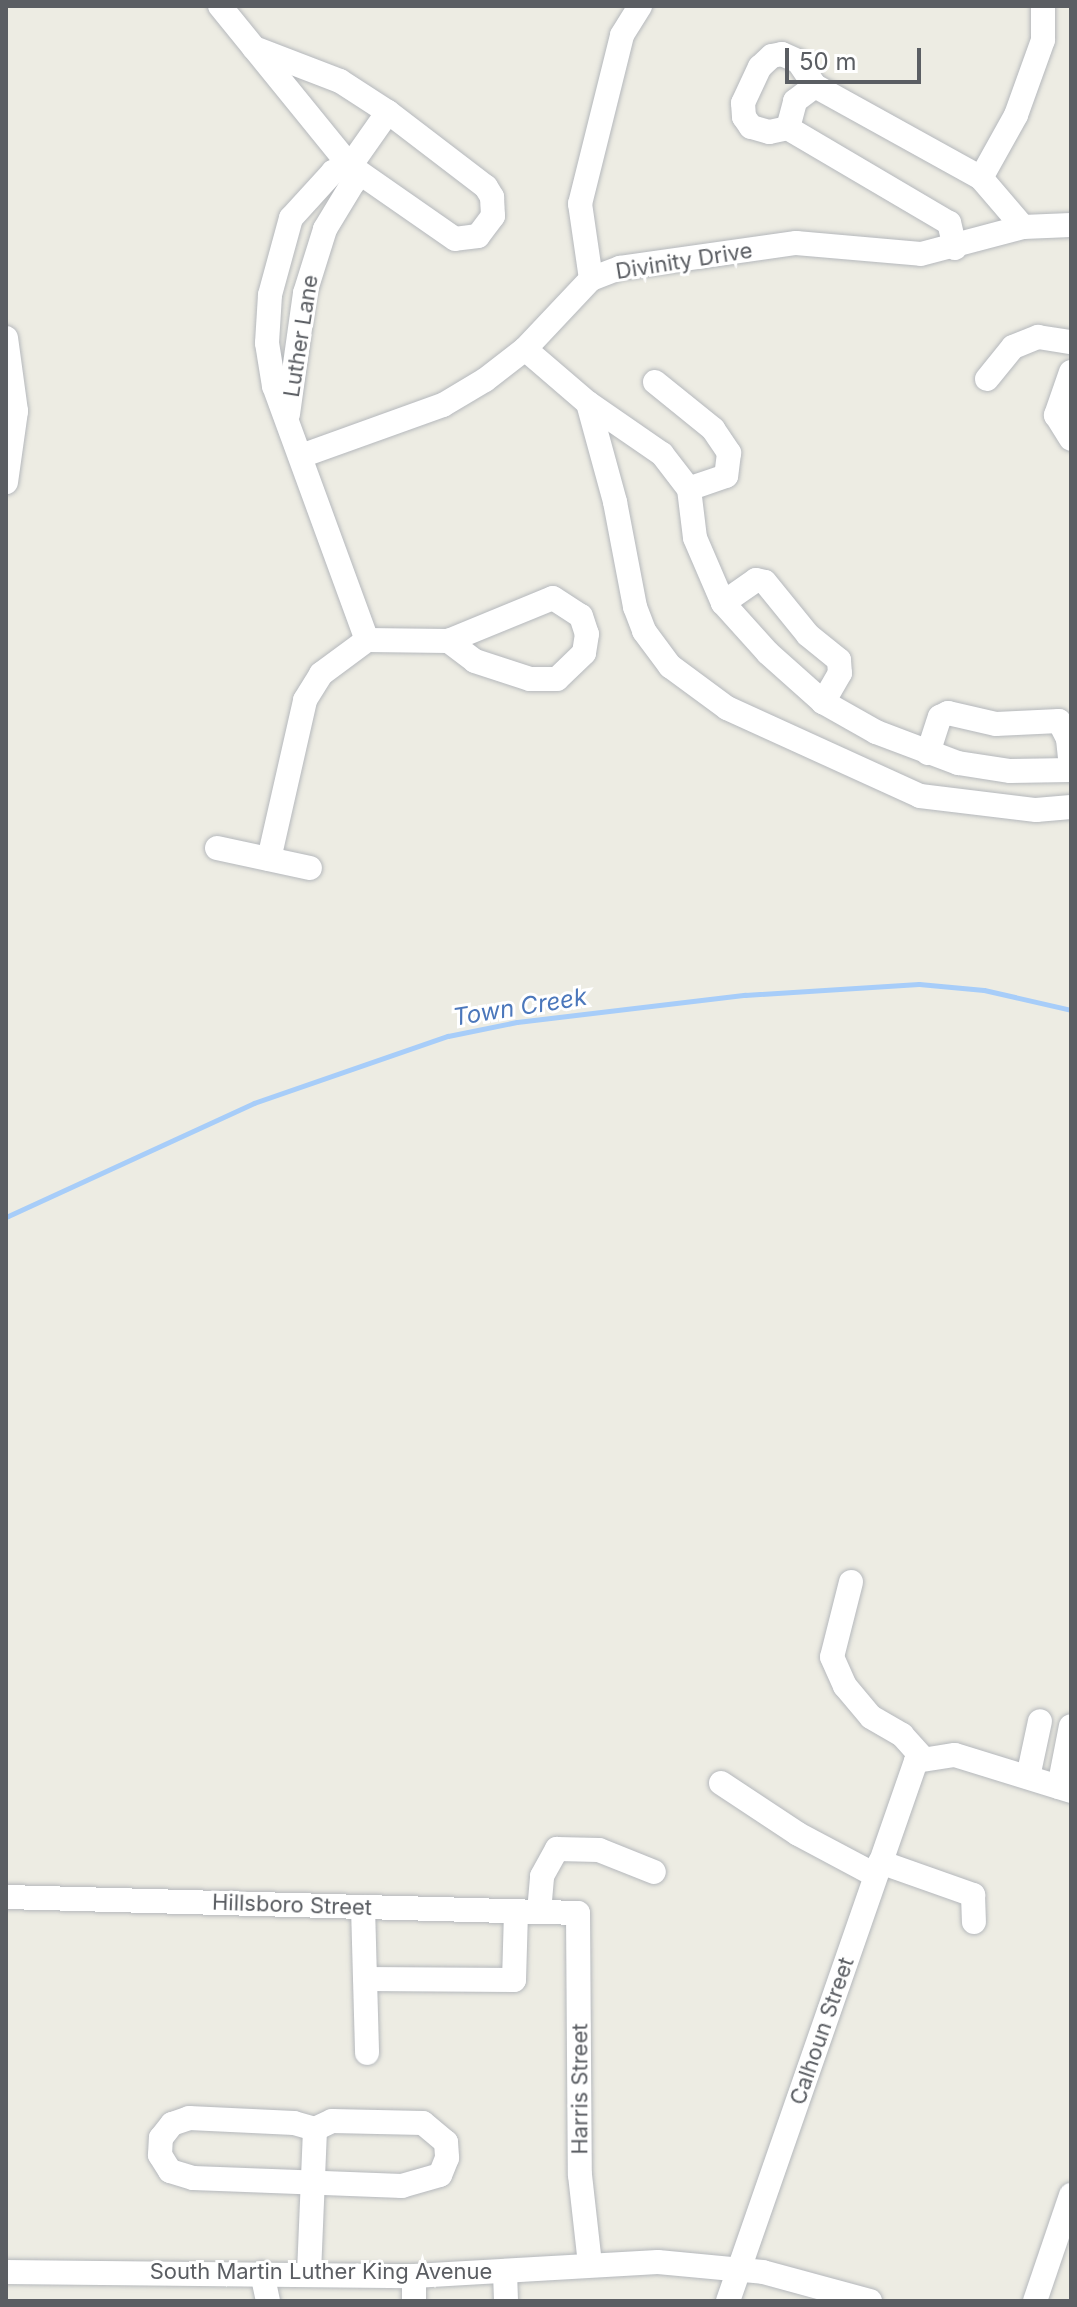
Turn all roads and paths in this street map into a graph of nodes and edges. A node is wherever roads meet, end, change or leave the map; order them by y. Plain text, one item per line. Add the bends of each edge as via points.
1 (640, 6) edge
2 (1043, 6) edge
3 (230, 12) edge
4 (254, 48) junction
5 (815, 86) junction
6 (388, 112) junction
7 (788, 128) junction
8 (350, 166) junction
9 (981, 178) junction
10 (1071, 225) edge
11 (1023, 227) junction
12 (955, 248) junction
13 (591, 279) junction
14 (6, 338) edge
15 (1071, 342) edge
16 (525, 349) junction
17 (1071, 372) edge
18 (987, 379) dead end
19 (655, 382) dead end
20 (588, 403) junction
21 (288, 414) junction
22 (1071, 439) edge
23 (301, 456) junction
24 (6, 482) edge
25 (689, 489) junction
26 (723, 603) junction
27 (367, 640) junction
28 (448, 641) junction
29 (823, 702) junction
30 (928, 753) junction
31 (1071, 769) edge
32 (1071, 807) edge
33 (217, 848) dead end
34 (269, 859) junction
35 (310, 868) dead end
36 (851, 1582) dead end
37 (1040, 1721) dead end
38 (1071, 1726) edge
39 (920, 1760) junction
40 (1028, 1777) junction
41 (721, 1783) dead end
42 (1065, 1789) edge
43 (878, 1869) junction
44 (654, 1872) dead end
45 (6, 1897) edge
46 (363, 1907) junction
47 (527, 1912) junction
48 (578, 1913) joint
49 (974, 1922) dead end
50 (365, 1979) junction
51 (367, 2053) dead end
52 (315, 2129) junction
53 (312, 2183) junction
54 (1071, 2195) edge
55 (590, 2264) junction
56 (741, 2268) junction
57 (6, 2272) edge
58 (505, 2272) junction
59 (262, 2273) junction
60 (309, 2273) junction
61 (414, 2276) junction
62 (268, 2301) edge
63 (414, 2301) edge
64 (506, 2301) edge
65 (728, 2301) edge
66 (870, 2301) edge
67 (1035, 2301) edge

1 - 13 street via 622,35 580,204
2 - 9 street via 1043,40 1016,115
3 - 4 street
4 - 6 street via 340,81
4 - 8 street
5 - 7 street via 795,101
5 - 7 street via 798,61 782,54 760,67 743,103 744,117 751,127 769,132
5 - 9 street
6 - 8 street
6 - 8 street via 486,187 494,207 489,225 464,241 444,235
7 - 12 street via 949,223
8 - 21 street, Luther Lane via 353,183 325,229 308,281
8 - 21 street, Luther Lane via 333,172 291,218 280,253 267,343 274,386
9 - 11 street
10 - 11 street, Divinity Drive
11 - 12 street, Divinity Drive
12 - 13 street, Divinity Drive via 921,254 796,243 620,268
13 - 16 street, Divinity Drive
14 - 24 street via 16,411
15 - 18 street via 1038,337 1013,347
16 - 20 street
16 - 23 street, Divinity Drive via 443,405
17 - 22 street via 1056,415
19 - 25 street via 713,429 729,453 726,476
20 - 25 street via 662,454
20 - 32 street via 615,502 635,607 644,631 670,666 727,708 920,796 1036,810
21 - 23 street, Luther Lane
23 - 27 street, Luther Lane
25 - 26 street via 695,538
26 - 29 street
26 - 29 street via 756,580 765,582 808,635 839,660 840,673
27 - 28 street via 410,636
27 - 34 street via 321,674 305,700
28 - 28 street via 475,661 530,679 557,679 584,653 587,634 581,616 553,598
29 - 30 street
30 - 31 street via 1010,771
30 - 31 street via 940,717 948,713 996,724 1059,721 1068,739
33 - 34 street
34 - 35 street
36 - 39 street via 832,1657 845,1686 871,1717 902,1735
37 - 40 street
38 - 42 street
39 - 40 street via 955,1755
39 - 43 street, Calhoun Street
40 - 42 street
41 - 43 street via 798,1834
43 - 49 street via 973,1895
43 - 56 street, Calhoun Street
44 - 47 street via 599,1850 557,1849
45 - 46 street, Hillsboro Street
46 - 47 street, Hillsboro Street
46 - 50 street
47 - 48 street, Hillsboro Street
47 - 50 street via 514,1980
48 - 55 street, Harris Street via 580,2175
50 - 51 street
52 - 53 street
52 - 53 street via 332,2121 423,2123 446,2142 447,2158 440,2175 426,2182
52 - 53 street via 294,2123 189,2118 172,2124 161,2138 160,2155 170,2171 193,2178
53 - 60 street
54 - 67 street
55 - 56 street, South Martin Luther King Avenue
55 - 58 street, South Martin Luther King Avenue
56 - 65 street, Calhoun Street
56 - 66 street, South Martin Luther King Avenue
57 - 59 street, South Martin Luther King Avenue
58 - 61 street, South Martin Luther King Avenue
58 - 64 street
59 - 60 street, South Martin Luther King Avenue
59 - 62 street
60 - 61 street, South Martin Luther King Avenue
61 - 63 street

